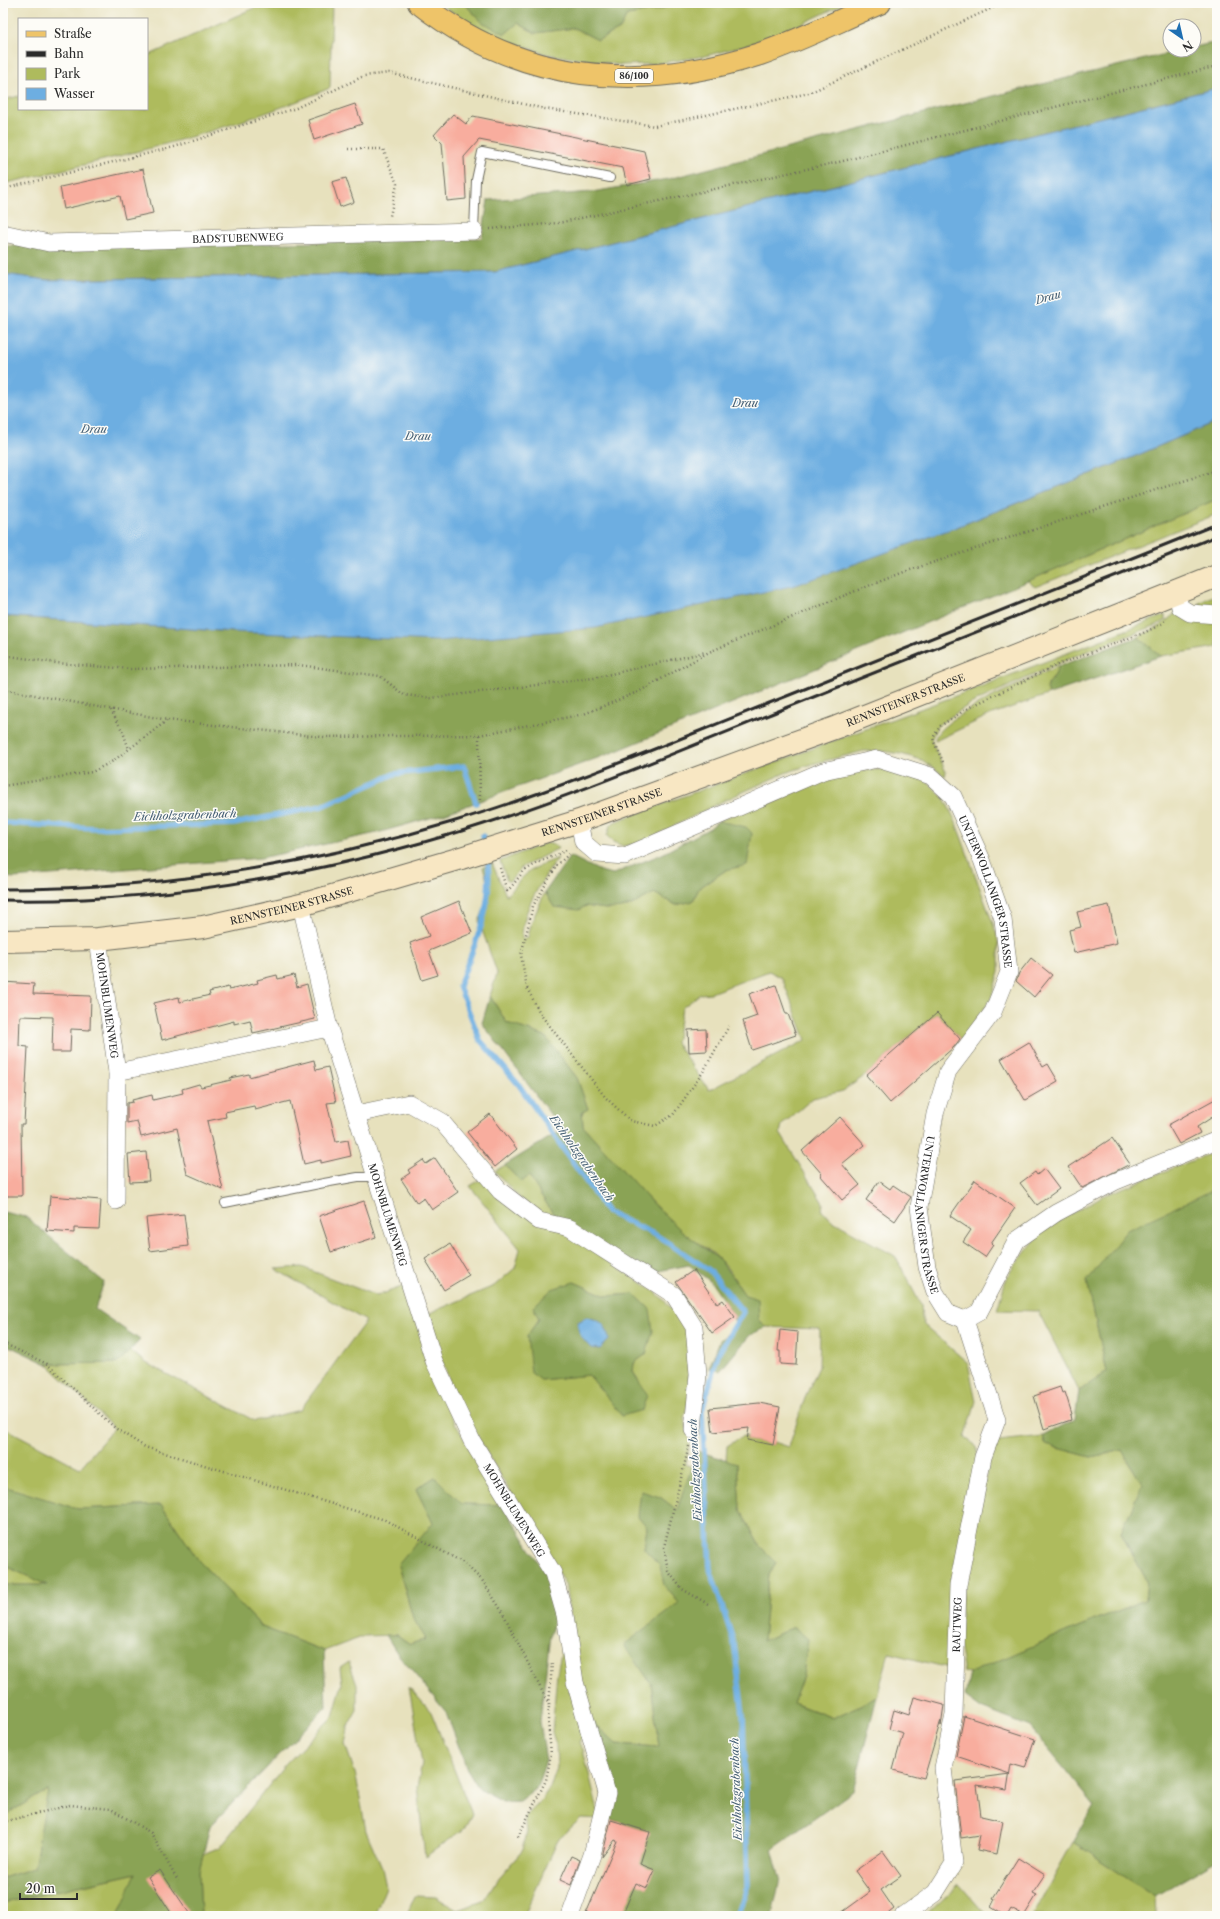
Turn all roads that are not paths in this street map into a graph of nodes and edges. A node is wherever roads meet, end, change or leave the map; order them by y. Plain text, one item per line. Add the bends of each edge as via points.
1 (419, 3) edge
2 (880, 3) edge
3 (862, 8) edge
4 (610, 178) dead end
5 (474, 231) joint
6 (3, 233) edge
7 (1217, 576) edge
8 (1178, 600) junction
9 (1217, 615) edge
10 (581, 831) junction
11 (301, 905) junction
12 (98, 938) junction
13 (3, 941) edge
14 (329, 1028) junction
15 (117, 1072) junction
16 (356, 1114) junction
17 (1217, 1140) edge
18 (375, 1177) junction
19 (116, 1201) dead end
20 (225, 1203) dead end
21 (965, 1320) junction
22 (693, 1430) road end
23 (570, 1916) edge
24 (903, 1916) edge

1 - 3 main road, 86/100 via 444,23 489,48 537,65 595,76 652,76 708,69 761,54 817,32
2 - 3 main road, 86/100
4 - 5 lane via 482,152 476,180
5 - 6 street, BADSTUBENWEG via 49,244
7 - 8 main road, RENNSTEINER STRASSE
8 - 9 street via 1190,613
8 - 10 main road, RENNSTEINER STRASSE via 837,727
10 - 11 main road, RENNSTEINER STRASSE, bridge via 522,839
10 - 21 street, UNTERWOLLANIGER STRASSE via 596,854 625,856 822,771 877,759 931,776 953,796 964,816 1003,919 1009,972 993,1012 948,1071 934,1114 919,1207 927,1267 935,1292 948,1313
11 - 12 main road, RENNSTEINER STRASSE via 203,926
11 - 14 street, MOHNBLUMENWEG
12 - 13 main road, RENNSTEINER STRASSE
12 - 15 street, MOHNBLUMENWEG
14 - 15 street, MOHNBLUMENWEG
14 - 16 street, MOHNBLUMENWEG
15 - 19 street, MOHNBLUMENWEG
16 - 18 street, MOHNBLUMENWEG
16 - 22 street via 409,1103 442,1121 500,1191 539,1221 570,1228 674,1295 694,1327 698,1374
17 - 21 street via 1114,1182 1056,1213 1017,1240 979,1312
18 - 20 lane via 358,1177
18 - 23 street, MOHNBLUMENWEG via 434,1361 472,1441 553,1573 565,1615 575,1682 607,1793 592,1855
21 - 24 street, RAUTWEG via 997,1420 983,1457 958,1584 954,1714 943,1768 954,1863 935,1893

